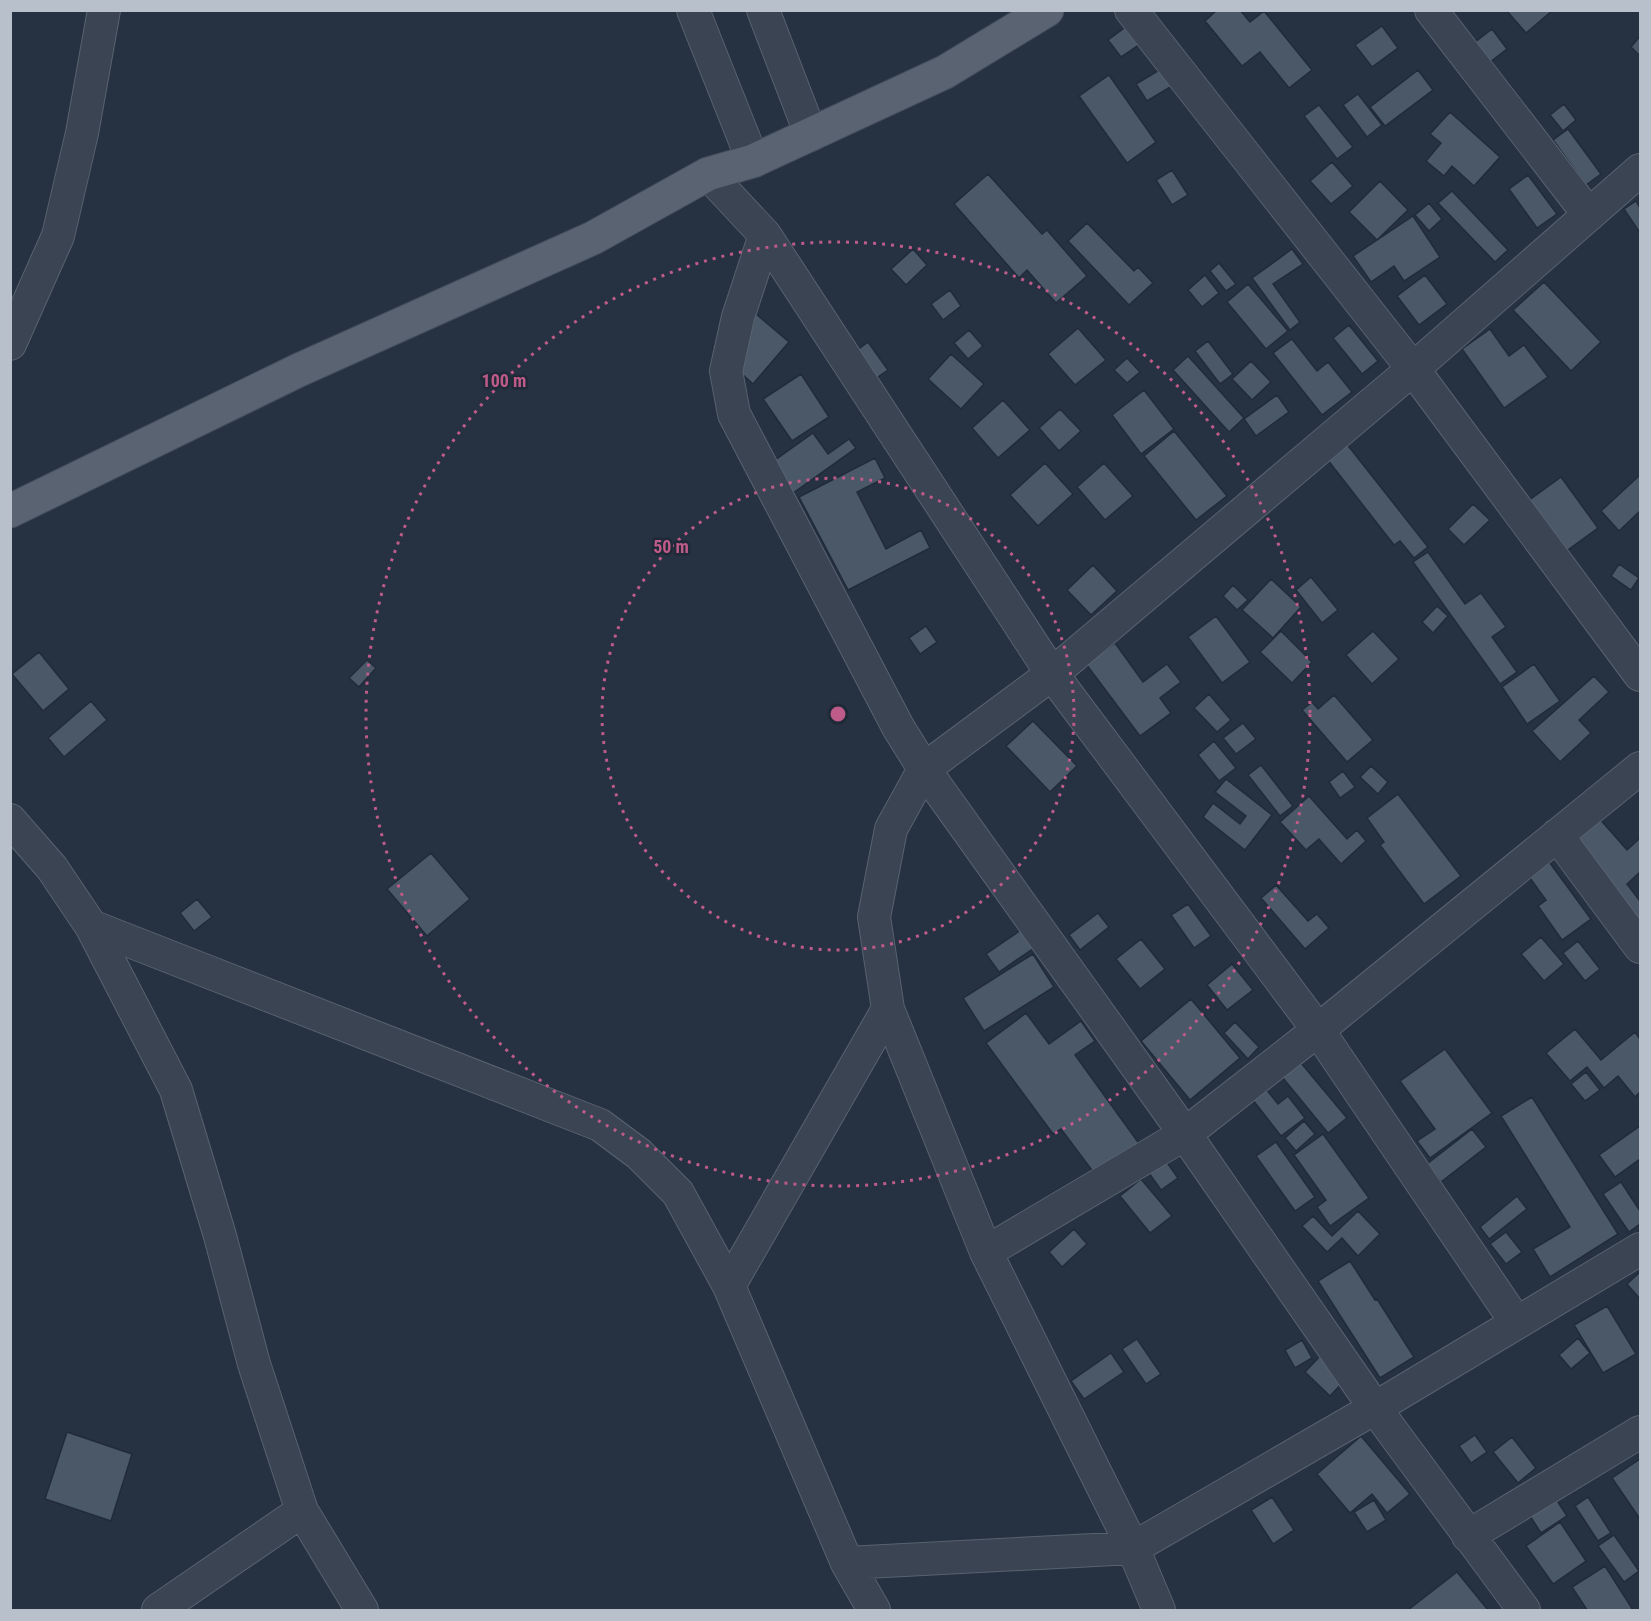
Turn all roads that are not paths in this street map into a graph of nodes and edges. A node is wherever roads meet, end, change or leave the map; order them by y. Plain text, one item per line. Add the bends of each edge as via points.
1 (105, 10) edge
2 (693, 10) edge
3 (763, 10) edge
4 (1047, 10) edge
5 (1131, 10) edge
6 (1431, 10) edge
7 (811, 135) junction
8 (753, 161) junction
9 (1641, 170) edge
10 (708, 174) junction
11 (1589, 215) junction
12 (765, 235) junction
13 (10, 344) edge
14 (1413, 369) junction
15 (10, 511) edge
16 (1052, 674) junction
17 (1641, 675) edge
18 (1641, 768) edge
19 (924, 769) junction
20 (10, 820) edge
21 (1557, 835) junction
22 (92, 926) junction
23 (1641, 947) edge
24 (888, 1009) junction
25 (1318, 1030) junction
26 (1185, 1134) junction
27 (1641, 1249) edge
28 (986, 1252) junction
29 (729, 1286) junction
30 (1516, 1322) junction
31 (1375, 1408) junction
32 (1641, 1432) edge
33 (302, 1511) junction
34 (1468, 1536) junction
35 (1133, 1548) junction
36 (847, 1563) junction
37 (158, 1611) edge
38 (362, 1611) edge
39 (874, 1611) edge
40 (1159, 1611) edge
41 (1524, 1611) edge

1 - 13 street via 58,236
2 - 8 street
3 - 7 street
4 - 7 main road via 945,72
5 - 14 street
6 - 11 street
7 - 8 main road
8 - 10 main road
9 - 11 street
10 - 12 street
10 - 15 main road via 593,238 299,370
11 - 14 street
12 - 16 street
12 - 19 street via 738,317 726,371 734,414 898,727
14 - 16 street
14 - 17 street
16 - 19 street
16 - 25 street
18 - 21 street
19 - 24 street via 891,829 874,917
19 - 26 street
20 - 22 street via 52,868
21 - 23 street
21 - 25 street
22 - 29 street via 600,1125 639,1154 678,1193
22 - 33 street via 176,1090 254,1364
24 - 28 street
24 - 29 street
25 - 26 street
25 - 30 street
26 - 28 street
26 - 31 street
27 - 30 street
28 - 35 street
29 - 36 street
30 - 31 street
31 - 34 street
31 - 35 street
32 - 34 street
33 - 37 street
33 - 38 street
34 - 41 street
35 - 36 street
35 - 40 street
36 - 39 street

